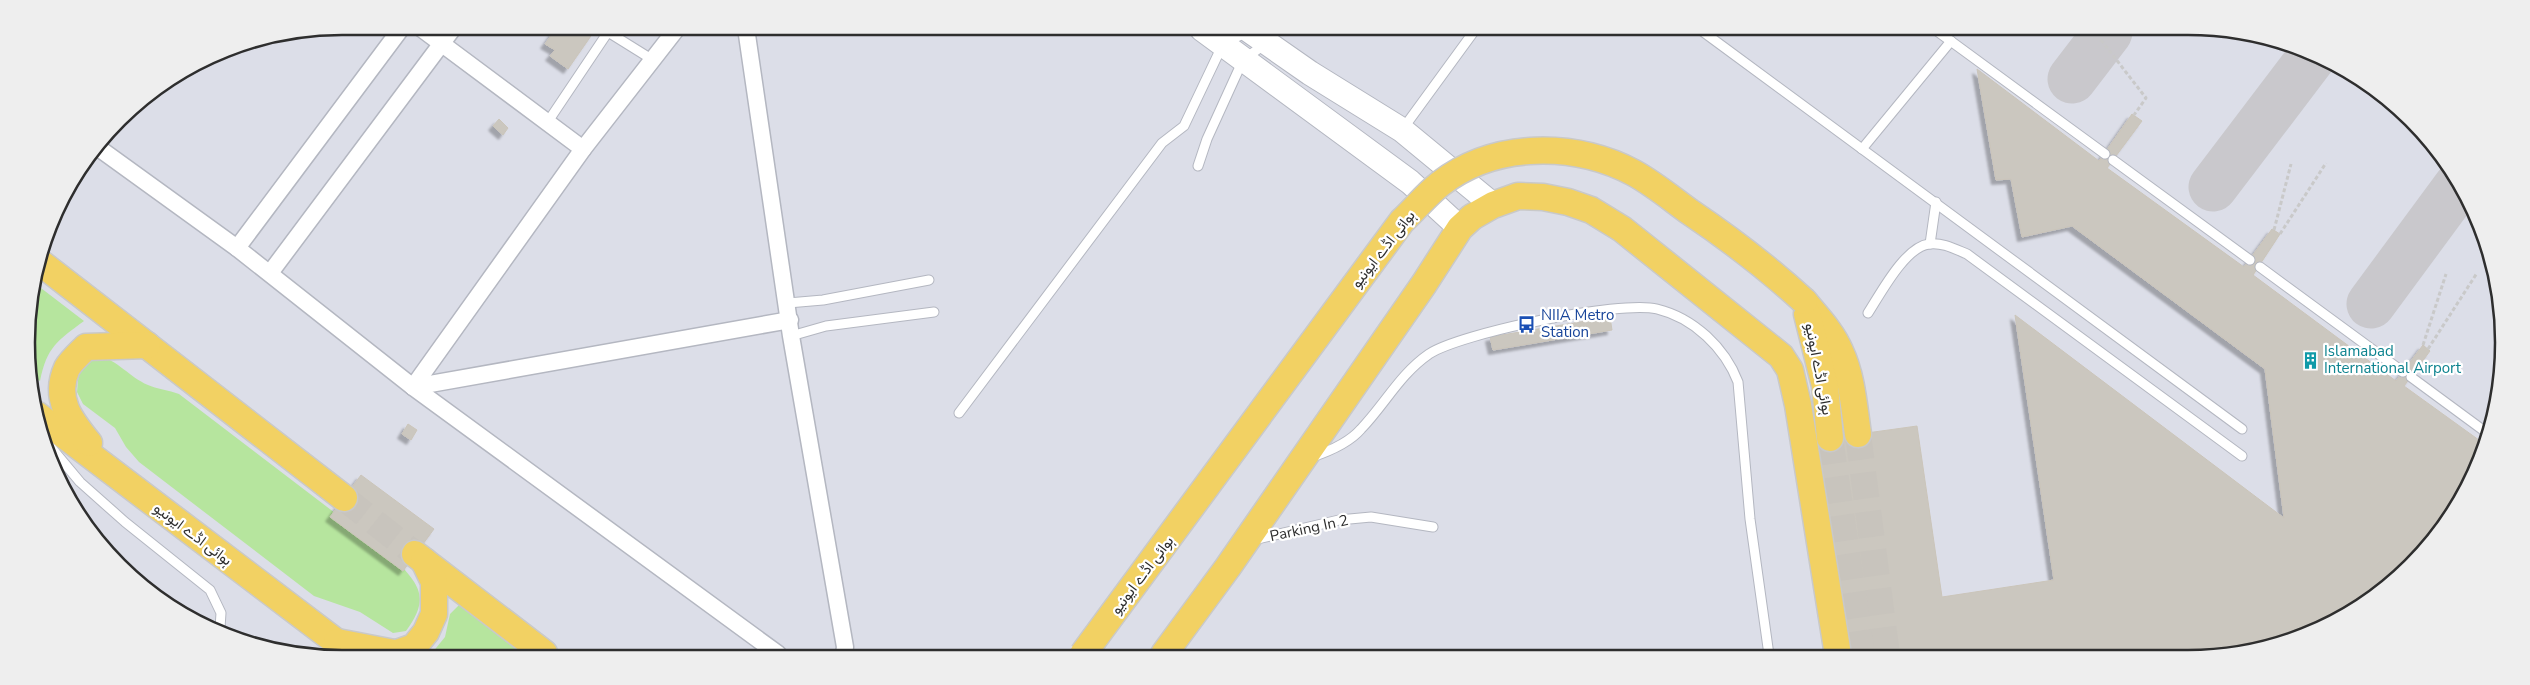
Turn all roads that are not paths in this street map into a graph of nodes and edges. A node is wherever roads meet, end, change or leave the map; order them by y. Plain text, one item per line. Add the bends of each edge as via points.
1 (396, 35) edge
2 (430, 35) edge
3 (448, 35) edge
4 (606, 35) edge
5 (613, 35) edge
6 (672, 35) edge
7 (747, 35) edge
8 (1210, 35) edge
9 (1252, 35) edge
10 (1254, 35) edge
11 (1256, 35) edge
12 (1472, 35) edge
13 (1709, 35) edge
14 (1943, 35) edge
15 (1951, 41) junction
16 (441, 44) junction
17 (1223, 44) junction
18 (653, 60) junction
19 (1242, 60) junction
20 (547, 123) junction
21 (1402, 130) junction
22 (1862, 149) junction
23 (583, 150) junction
24 (102, 151) edge
25 (2105, 154) dead end
26 (2113, 160) dead end
27 (1198, 166) dead end
28 (1936, 202) junction
29 (1493, 205) junction
30 (1460, 228) junction
31 (1930, 244) junction
32 (237, 248) junction
33 (2250, 260) dead end
34 (44, 266) edge
35 (2260, 267) dead end
36 (270, 273) junction
37 (929, 280) dead end
38 (1804, 301) junction
39 (788, 303) junction
40 (934, 312) dead end
41 (1868, 313) dead end
42 (791, 328) junction
43 (147, 345) junction
44 (412, 386) junction
45 (959, 413) dead end
46 (45, 421) edge
47 (2242, 429) dead end
48 (2483, 430) edge
49 (1858, 434) tunnel mouth
50 (1830, 438) tunnel mouth
51 (55, 452) edge
52 (2242, 456) dead end
53 (1302, 460) junction
54 (112, 473) junction
55 (344, 498) tunnel mouth
56 (1433, 527) dead end
57 (1246, 542) junction
58 (220, 625) edge
59 (344, 648) edge
60 (364, 650) edge
61 (404, 650) edge
62 (540, 650) edge
63 (773, 650) edge
64 (845, 650) edge
65 (1086, 650) edge
66 (1167, 650) edge
67 (1768, 650) edge
68 (1837, 650) edge

1 - 32 street
2 - 16 street
3 - 16 street
4 - 20 lane
5 - 18 lane
6 - 18 street
7 - 39 street
8 - 17 street
9 - 17 lane
10 - 19 lane
11 - 21 street via 1310,74
12 - 21 lane
13 - 22 lane
14 - 15 lane
15 - 22 lane
15 - 25 lane
16 - 20 street
16 - 36 street
17 - 19 street
17 - 45 lane via 1184,126 1162,143
18 - 23 street
19 - 27 lane
19 - 30 street via 1410,182
20 - 23 street
21 - 29 street
22 - 28 lane
23 - 44 street
24 - 32 street
26 - 33 lane
28 - 31 lane
28 - 47 lane
29 - 30 main road
29 - 68 main road via 1518,196 1543,197 1591,210 1622,228 1781,356 1790,370 1798,405
30 - 53 main road
31 - 41 lane via 1916,248
31 - 52 lane via 1948,246 1967,254
32 - 36 street
34 - 43 main road
35 - 48 lane
36 - 44 street
37 - 39 lane via 822,300
38 - 49 main road, ہوائی اڈے ایونیو via 1841,351
38 - 50 main road, ہوائی اڈے ایونیو via 1820,361
38 - 65 main road, ہوائی اڈے ایونیو, bridge via 1770,270 1701,219 1635,174 1609,162 1587,156 1528,151 1497,155 1471,167 1442,183 1402,222
39 - 42 street
40 - 42 lane
42 - 44 street
42 - 64 street
43 - 54 main road via 86,347 68,368 62,391 67,417
43 - 55 main road
44 - 63 street
46 - 54 main road, ہوائی اڈے ایونیو
51 - 58 lane via 80,482 210,590 221,613
53 - 57 main road
53 - 67 lane via 1334,449 1360,431 1412,367 1432,352 1463,339 1526,324 1611,308 1641,306 1658,309 1701,331 1731,364 1738,382 1750,519
54 - 59 main road, ہوائی اڈے ایونیو
56 - 57 lane, Parking In 2 via 1371,517 1338,520
57 - 66 main road
59 - 60 main road
61 - 62 main road via 414,647 434,614 434,582 420,557

